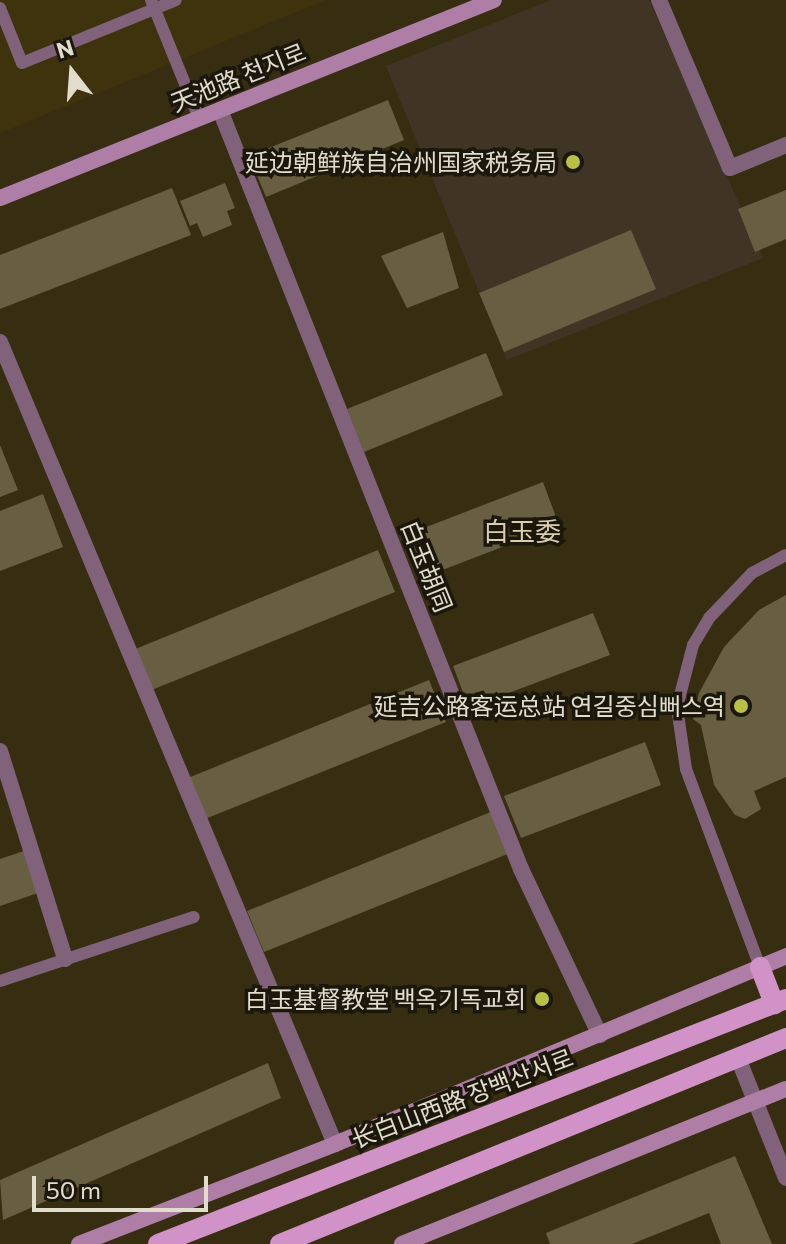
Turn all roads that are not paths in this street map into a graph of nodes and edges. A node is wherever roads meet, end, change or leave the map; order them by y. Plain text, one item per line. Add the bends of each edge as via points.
1 (176, 0) edge
2 (494, 0) edge
3 (659, 0) edge
4 (153, 4) edge
5 (0, 8) edge
6 (220, 110) junction
7 (199, 118) junction
8 (786, 145) edge
9 (0, 198) edge
10 (0, 342) edge
11 (786, 555) edge
12 (0, 751) edge
13 (194, 917) dead end
14 (786, 956) edge
15 (65, 959) junction
16 (760, 967) junction
17 (0, 981) edge
18 (780, 1002) edge
19 (600, 1035) junction
20 (786, 1038) edge
21 (738, 1058) junction
22 (786, 1089) edge
23 (756, 1101) junction
24 (335, 1144) junction
25 (786, 1178) edge
26 (79, 1244) edge
27 (158, 1244) edge
28 (280, 1244) edge
29 (402, 1244) edge

1 - 4 lane
2 - 6 street, 天池路 천지로
3 - 8 street via 730,168
4 - 5 lane via 22,63
4 - 7 lane
6 - 7 street, 天池路 천지로
6 - 19 street, 白玉胡同 via 521,869
7 - 9 street, 天池路 천지로
10 - 24 street
11 - 16 lane via 752,573 710,617 693,645 677,707 686,769
12 - 15 street
13 - 15 lane
14 - 16 street
15 - 17 lane
16 - 18 main road
16 - 19 street
18 - 27 main road, 长白山西路 장백산서로
19 - 24 street
20 - 21 main road
21 - 23 street
21 - 28 main road
22 - 23 street
23 - 25 street
23 - 29 street
24 - 26 street

